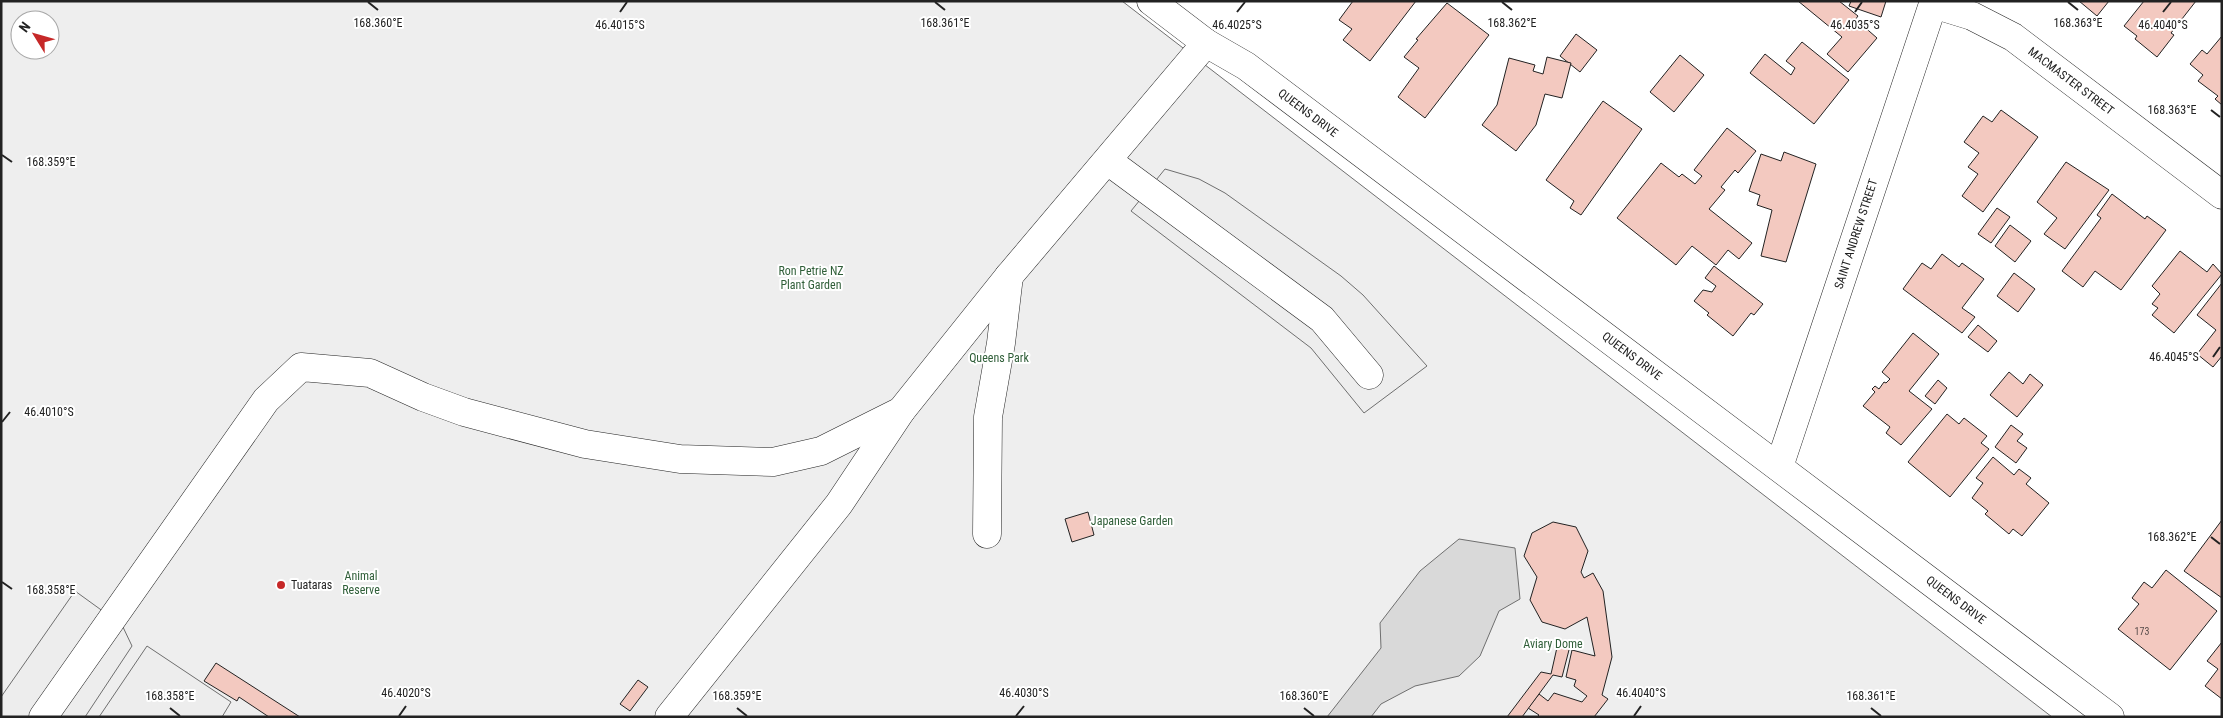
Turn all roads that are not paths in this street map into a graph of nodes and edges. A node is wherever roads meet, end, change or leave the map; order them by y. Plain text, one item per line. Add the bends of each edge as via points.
1 (1151, 1) edge
2 (1933, 3) edge
3 (1206, 43) junction
4 (1108, 161) junction
5 (2222, 195) edge
6 (1009, 276) junction
7 (1369, 375) dead end
8 (901, 411) junction
9 (1779, 467) junction
10 (987, 534) dead end
11 (2099, 714) edge
12 (43, 717) edge
13 (669, 717) edge

1 - 3 main road, QUEENS DRIVE
2 - 5 main road, MACMASTER STREET via 1972,16 2013,37
2 - 9 main road, SAINT ANDREW STREET
3 - 4 main road
3 - 9 main road, QUEENS DRIVE via 1246,66
4 - 6 main road
4 - 7 main road via 1322,319
6 - 8 main road
6 - 10 main road via 988,417
8 - 12 main road via 821,452 794,459 773,462 680,460 585,444 464,412 370,373 302,368 266,400
8 - 13 main road via 840,504
9 - 11 main road, QUEENS DRIVE

